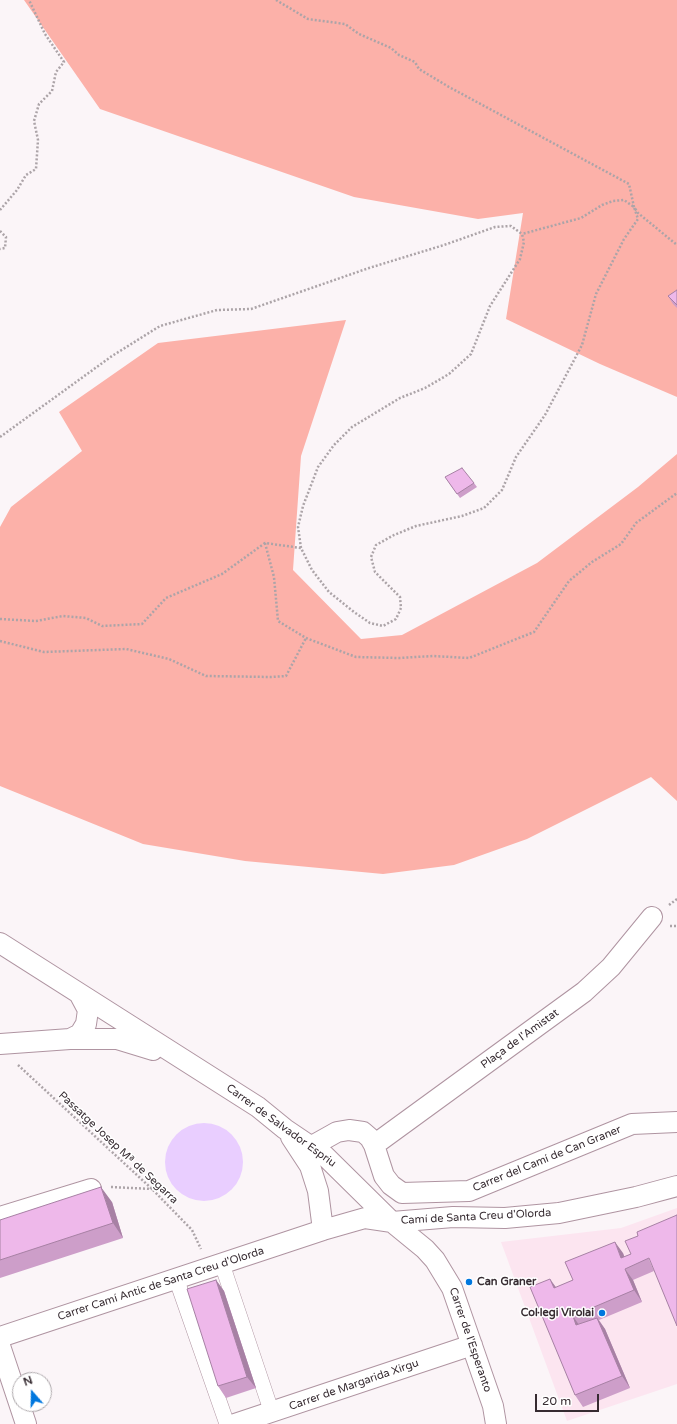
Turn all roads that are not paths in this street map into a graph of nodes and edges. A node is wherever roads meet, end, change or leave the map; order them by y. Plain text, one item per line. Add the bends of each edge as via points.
1 (652, 917) dead end
2 (0, 943) edge
3 (80, 995) junction
4 (70, 1039) junction
5 (0, 1044) edge
6 (200, 1069) junction
7 (677, 1122) edge
8 (285, 1129) junction
9 (374, 1145) junction
10 (312, 1146) junction
11 (677, 1186) edge
12 (91, 1189) edge
13 (0, 1217) edge
14 (453, 1217) junction
15 (392, 1222) junction
16 (323, 1230) junction
17 (435, 1260) junction
18 (216, 1266) junction
19 (176, 1278) junction
20 (0, 1337) edge
21 (472, 1345) junction
22 (0, 1346) edge
23 (272, 1413) junction
24 (26, 1424) edge
25 (227, 1424) edge
26 (235, 1424) edge
27 (496, 1424) edge

1 - 9 street, Plaça de l'Amistat via 611,967 584,992
2 - 3 street, Carrer de Salvador Espriu
3 - 4 street via 88,1010 86,1024 80,1034
3 - 6 street, Carrer de Salvador Espriu
4 - 5 street, Carrer de Salvador Espriu
4 - 6 street, Carrer de Salvador Espriu via 102,1038 126,1041
6 - 8 street, Carrer de Salvador Espriu via 258,1107
7 - 9 street, Carrer del Camí de Can Graner via 632,1124 469,1191 402,1193 384,1176
8 - 10 street, Carrer de Salvador Espriu
8 - 16 street via 310,1166 318,1191
9 - 10 street, Carrer del Camí de Can Graner via 363,1132 349,1130 337,1132
10 - 15 street, Carrer de Salvador Espriu via 343,1172
11 - 14 street, Camí de Santa Creu d'Olorda via 559,1212 505,1218
12 - 13 street
14 - 15 street, Camí de Santa Creu d'Olorda
14 - 17 street, Carrer de l'Esperanto via 437,1225 433,1234
15 - 16 street, Carrer Camí Antic de Santa Creu d'Olorda via 365,1218
15 - 17 street, Carrer de l'Esperanto
16 - 18 street, Carrer Camí Antic de Santa Creu d'Olorda
17 - 21 street, Carrer de l'Esperanto via 452,1288
18 - 19 street, Carrer Camí Antic de Santa Creu d'Olorda
18 - 23 street
19 - 20 street, Carrer Camí Antic de Santa Creu d'Olorda
19 - 25 street
21 - 23 street, Carrer de Margarida Xirgu
21 - 27 street, Carrer de l'Esperanto via 493,1406
22 - 24 street
23 - 26 street, Carrer de Margarida Xirgu

